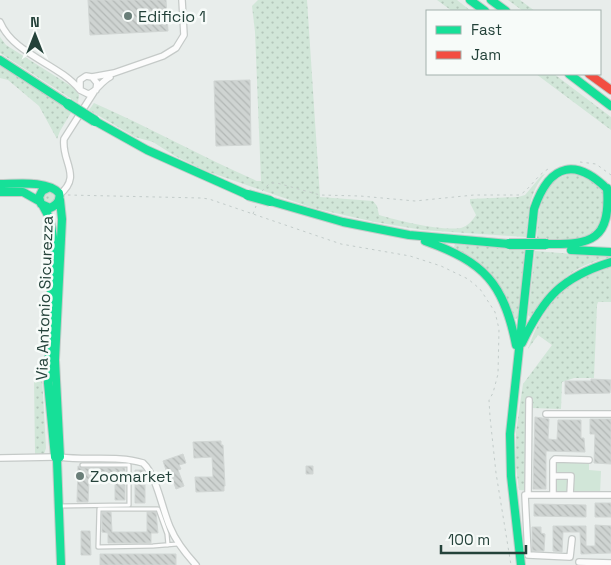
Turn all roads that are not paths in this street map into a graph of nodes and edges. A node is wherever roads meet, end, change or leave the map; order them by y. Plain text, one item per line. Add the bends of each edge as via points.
1 (182, 0) edge
2 (470, 0) edge
3 (491, 0) edge
4 (484, 10) edge
5 (505, 10) edge
6 (0, 22) edge
7 (2, 61) edge
8 (114, 73) junction
9 (64, 75) junction
10 (569, 75) edge
11 (590, 75) edge
12 (84, 77) junction
13 (92, 77) junction
14 (611, 90) edge
15 (81, 91) junction
16 (95, 91) junction
17 (611, 106) edge
18 (83, 108) junction
19 (0, 184) edge
20 (48, 188) junction
21 (609, 191) edge
22 (0, 192) edge
23 (60, 197) junction
24 (41, 204) junction
25 (409, 235) junction
26 (546, 246) junction
27 (606, 252) edge
28 (611, 262) edge
29 (518, 353) junction
30 (529, 400) dead end
31 (546, 414) dead end
32 (611, 414) edge
33 (0, 458) edge
34 (57, 458) junction
35 (589, 460) dead end
36 (82, 465) dead end
37 (553, 476) junction
38 (528, 495) junction
39 (553, 495) junction
40 (570, 495) junction
41 (611, 495) edge
42 (59, 506) junction
43 (572, 539) dead end
44 (168, 544) junction
45 (177, 544) junction
46 (579, 562) dead end
47 (611, 562) edge
48 (61, 565) edge
49 (196, 565) edge
50 (521, 565) edge

1 - 8 street via 184,34 176,48 163,56
2 - 4 main road
3 - 5 main road
6 - 9 street via 8,38
7 - 25 main road, bridge via 95,121 189,170 248,195 344,222
8 - 13 street
8 - 16 street
9 - 12 street
9 - 15 street
10 - 17 main road
11 - 14 main road
12 - 13 street
12 - 15 street via 78,83
13 - 16 street via 97,83
15 - 16 street via 88,94
15 - 18 street
16 - 18 street
18 - 23 street via 64,139 63,148 71,177
19 - 20 main road, Via Antonio Sicurezza via 40,184
20 - 23 main road, Via Antonio Sicurezza via 54,188
20 - 24 main road, Via Antonio Sicurezza via 40,194
21 - 26 main road via 610,212 600,233 575,245
21 - 29 main road via 592,174 576,169 552,176 542,187 532,217
22 - 24 main road, Via Antonio Sicurezza via 23,192
23 - 24 main road, Via Antonio Sicurezza via 53,208
23 - 34 main road, Via Antonio Sicurezza via 62,218 55,367
24 - 34 main road, Via Antonio Sicurezza via 50,219 53,236 48,382
25 - 26 main road, bridge
25 - 29 main road via 462,256 486,275 503,299
26 - 27 main road
28 - 29 main road via 580,272 557,288 534,318
29 - 50 main road via 510,456
30 - 38 street
31 - 32 street
33 - 34 street
34 - 42 main road
34 - 45 street via 121,459 143,463 150,470
35 - 37 street via 555,459
36 - 42 lane via 129,465 129,505
37 - 39 street
37 - 40 street via 570,476
38 - 39 street
38 - 43 street via 525,495 528,555 570,557
39 - 40 street
40 - 41 street
42 - 48 main road
44 - 44 lane via 98,548 99,509 158,509
44 - 45 lane
45 - 49 street
46 - 47 street

